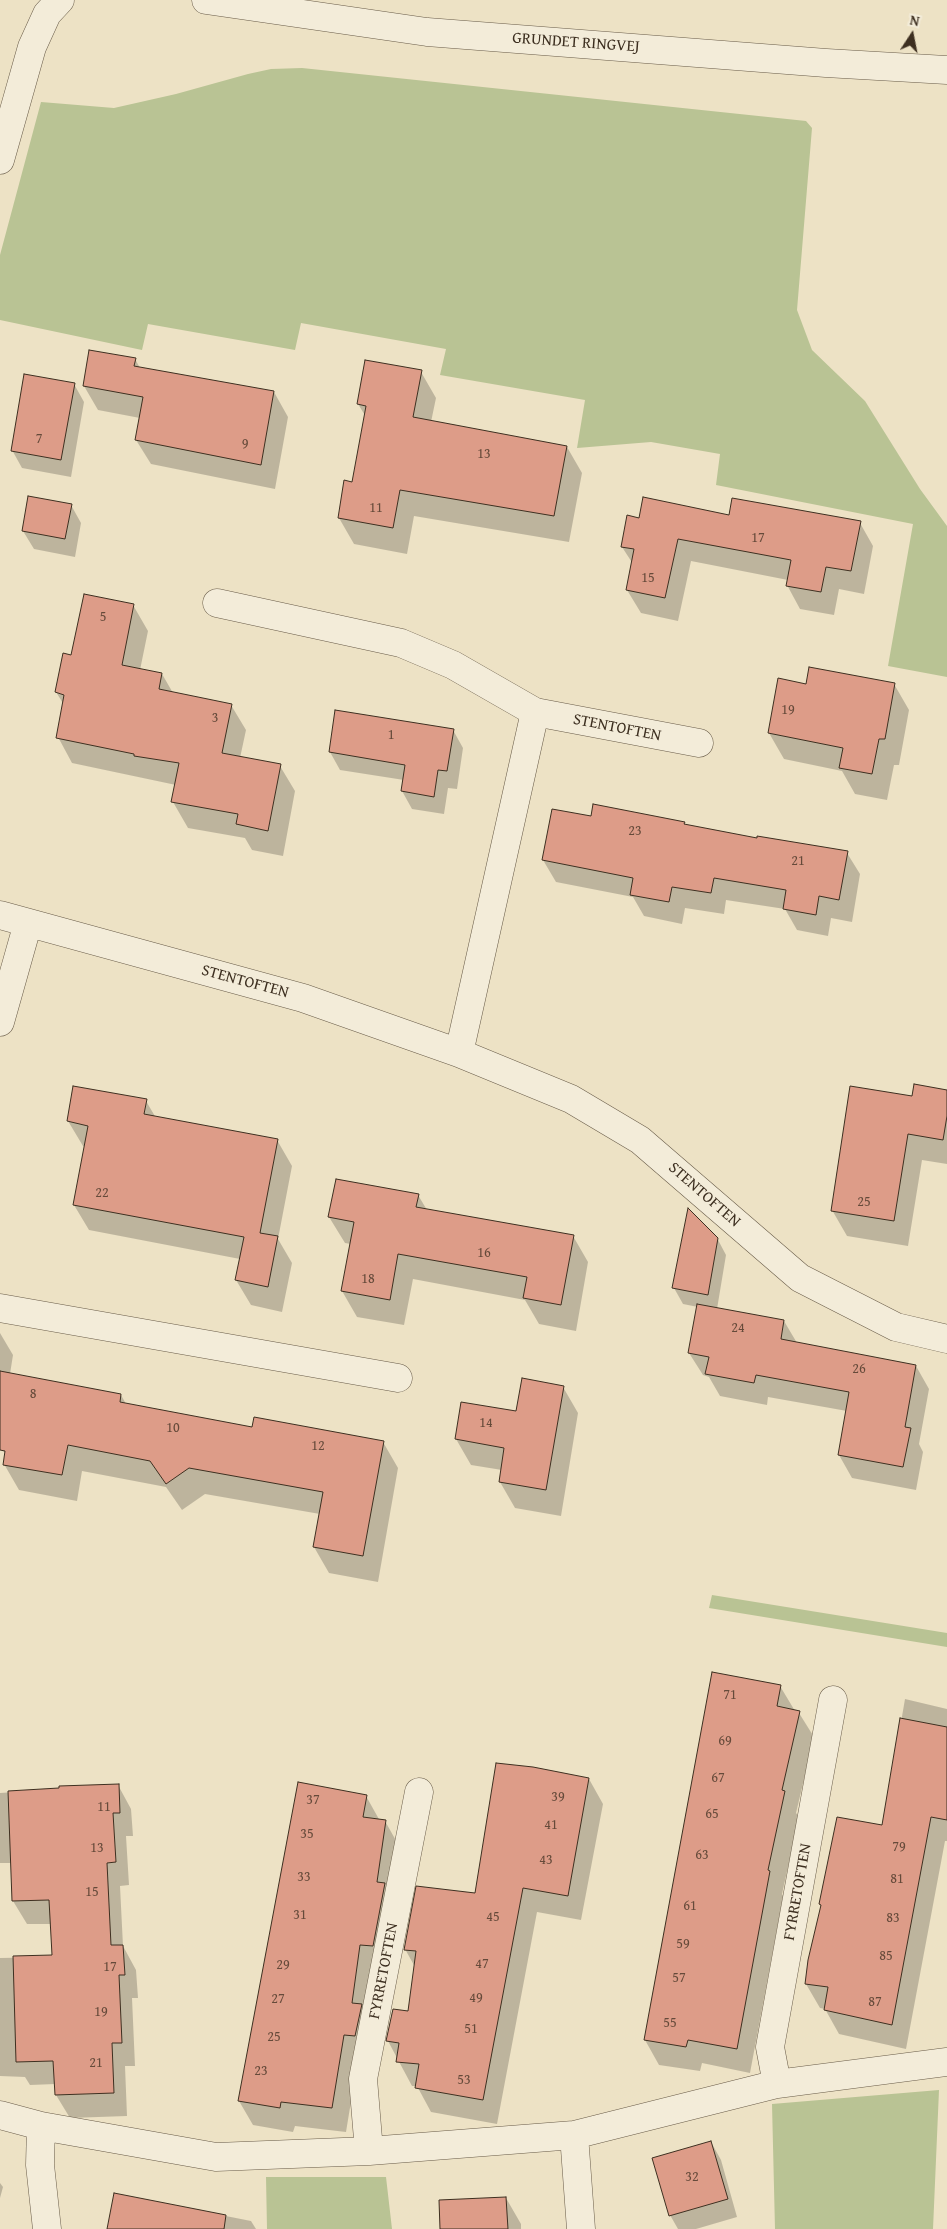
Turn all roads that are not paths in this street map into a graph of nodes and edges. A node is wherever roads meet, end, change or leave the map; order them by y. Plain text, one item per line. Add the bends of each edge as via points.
1 (60, 0) edge
2 (206, 0) edge
3 (947, 70) edge
4 (0, 160) edge
5 (217, 603) dead end
6 (535, 712) junction
7 (699, 743) dead end
8 (0, 914) edge
9 (28, 923) junction
10 (0, 1022) edge
11 (459, 1053) junction
12 (0, 1308) edge
13 (947, 1339) edge
14 (398, 1378) dead end
15 (834, 1700) dead end
16 (419, 1792) dead end
17 (947, 2062) edge
18 (777, 2084) junction
19 (0, 2115) edge
20 (40, 2126) junction
21 (574, 2135) junction
22 (369, 2151) junction
23 (47, 2229) edge
24 (581, 2229) edge

1 - 4 street via 47,14 32,47
2 - 3 street, GRUNDET RINGVEJ via 427,32
5 - 6 street, STENTOFTEN via 401,643 453,665
6 - 7 street, STENTOFTEN
6 - 11 street
8 - 9 street, STENTOFTEN
9 - 10 street
9 - 11 street, STENTOFTEN via 303,998
11 - 13 street, STENTOFTEN via 571,1099 640,1140 800,1278 896,1327
12 - 14 street
15 - 18 street, FYRRETOFTEN via 770,2047
16 - 22 street, FYRRETOFTEN via 364,2079
17 - 18 street
18 - 21 street
19 - 20 street
20 - 22 street via 216,2157
20 - 23 street via 40,2166
21 - 22 street
21 - 24 street

